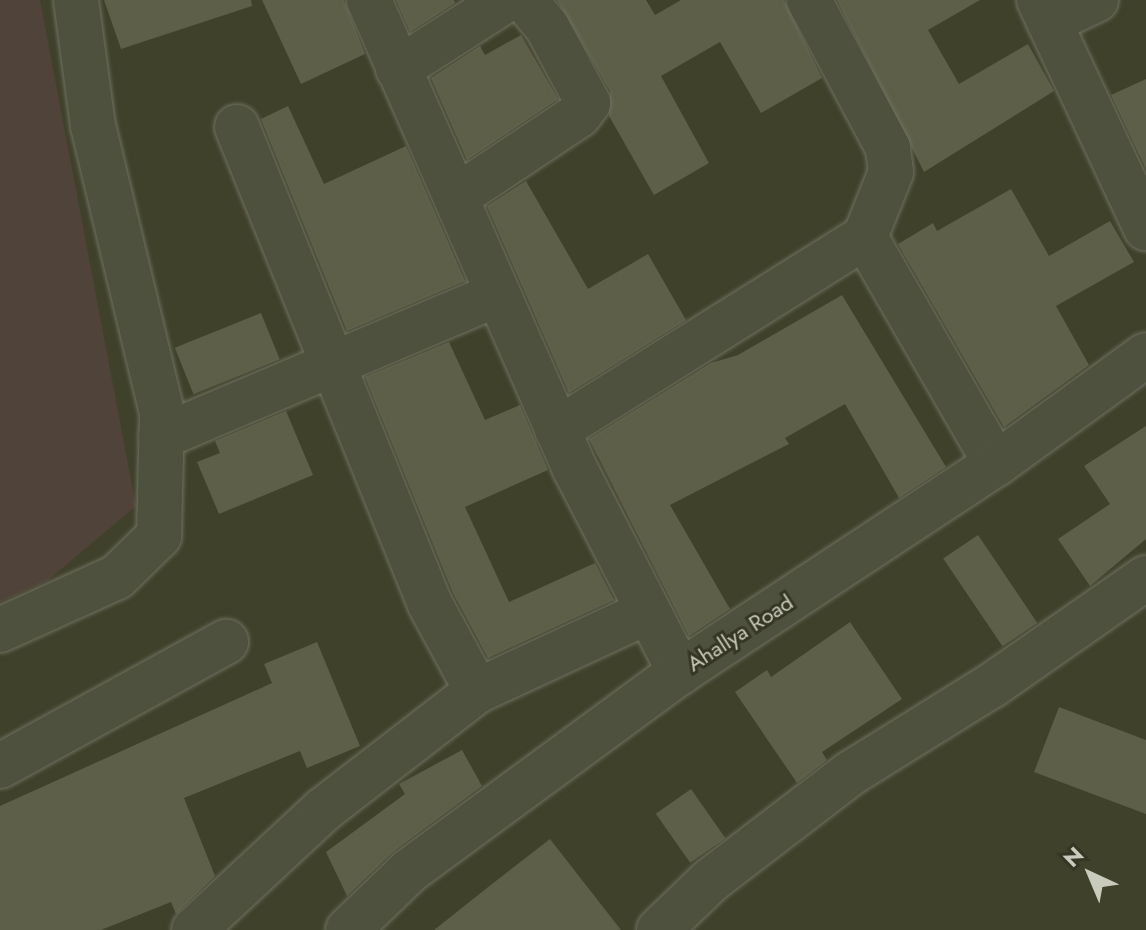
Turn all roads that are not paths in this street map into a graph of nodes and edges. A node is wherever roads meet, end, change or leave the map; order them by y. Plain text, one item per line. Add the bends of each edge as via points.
1 (76, 0) edge
2 (369, 0) edge
3 (506, 0) edge
4 (525, 0) edge
5 (809, 0) edge
6 (1096, 0) edge
7 (1044, 11) edge
8 (398, 69) junction
9 (237, 127) dead end
10 (456, 197) junction
11 (1146, 228) edge
12 (865, 237) junction
13 (498, 294) junction
14 (1146, 355) edge
15 (329, 364) junction
16 (557, 430) junction
17 (161, 437) junction
18 (996, 464) junction
19 (1146, 578) edge
20 (645, 613) junction
21 (0, 630) edge
22 (226, 642) dead end
23 (680, 672) junction
24 (477, 691) junction
25 (0, 766) edge
26 (194, 930) edge
27 (348, 930) edge
28 (659, 930) edge

1 - 17 street via 93,126 162,413
2 - 8 street
3 - 8 street
4 - 10 street via 547,27 588,103 579,115
5 - 12 street via 888,148 891,172
6 - 7 street
7 - 11 street
8 - 10 street
9 - 15 street via 279,222
10 - 13 street
12 - 16 street
12 - 18 street
13 - 15 street
13 - 16 street
14 - 18 street, Ahallya Road
15 - 17 street
15 - 24 street via 430,604
16 - 20 street
17 - 21 street via 159,536 117,577
18 - 23 street, Ahallya Road
19 - 28 street via 991,686 851,773 711,880
20 - 23 street
20 - 24 street
22 - 25 street
23 - 27 street, Ahallya Road via 409,871
24 - 26 street via 323,810

